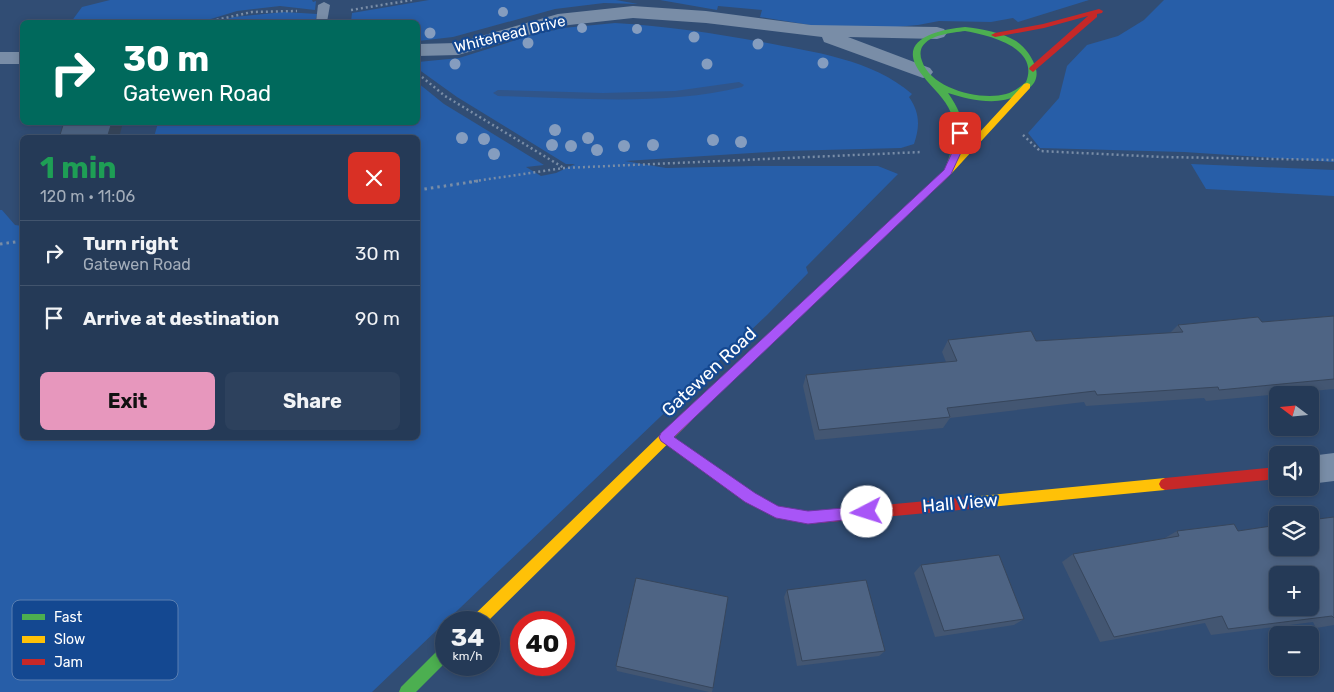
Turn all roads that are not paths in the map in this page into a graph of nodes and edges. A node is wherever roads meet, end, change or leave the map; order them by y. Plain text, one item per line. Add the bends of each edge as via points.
1 (324, 5) dead end
2 (321, 20) edge
3 (811, 31) junction
4 (937, 33) junction
5 (995, 35) junction
6 (420, 50) edge
7 (0, 58) edge
8 (20, 58) edge
9 (1033, 69) junction
10 (929, 78) junction
11 (1027, 86) junction
12 (948, 172) junction
13 (665, 437) junction
14 (1334, 467) edge
15 (1319, 469) edge
16 (1269, 474) edge
17 (488, 611) edge
18 (435, 663) edge
19 (406, 692) edge

1 - 2 lane
3 - 4 street, Whitehead Drive
3 - 6 street, Whitehead Drive via 706,16 633,12 558,20 458,49
3 - 10 street, Whitehead Drive
4 - 5 main road, Gatewen Road via 965,29
4 - 10 main road via 925,39 918,49 917,60
5 - 9 main road, Gatewen Road via 1021,49
5 - 9 main road, Gatewen Road via 1044,26 1103,8
7 - 8 street
9 - 11 main road, Gatewen Road
10 - 11 main road via 950,91 985,99 1009,95
10 - 12 main road, Gatewen Road via 952,101 960,119 960,146
11 - 12 main road, Gatewen Road
12 - 13 main road, Gatewen Road
13 - 16 main road, Hall View via 750,498 776,512 808,518
13 - 17 main road, Gatewen Road
14 - 15 street
18 - 19 main road

